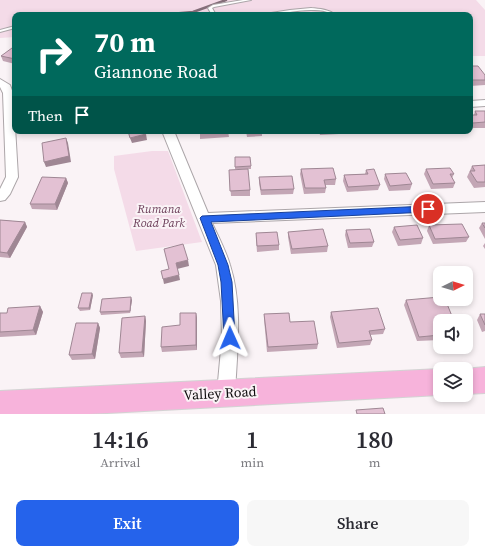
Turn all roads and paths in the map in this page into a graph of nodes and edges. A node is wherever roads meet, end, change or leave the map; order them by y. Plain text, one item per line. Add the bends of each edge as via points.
1 (249, 0) edge
2 (212, 12) edge
3 (288, 12) edge
4 (330, 12) edge
5 (12, 28) edge
6 (0, 31) edge
7 (0, 82) edge
8 (485, 103) edge
9 (473, 104) edge
10 (169, 134) edge
11 (0, 197) edge
12 (485, 207) edge
13 (205, 218) junction
14 (485, 380) edge
15 (473, 381) edge
16 (433, 382) edge
17 (226, 393) junction
18 (0, 405) edge

1 - 2 lane via 213,6 210,8
3 - 4 lane via 312,9
5 - 6 lane
7 - 11 street via 8,93 12,177 6,191
8 - 9 street
10 - 13 street
12 - 13 street
13 - 17 street via 223,265 227,288 230,338
14 - 15 main road
16 - 17 main road, Valley Road
17 - 18 main road, Valley Road

